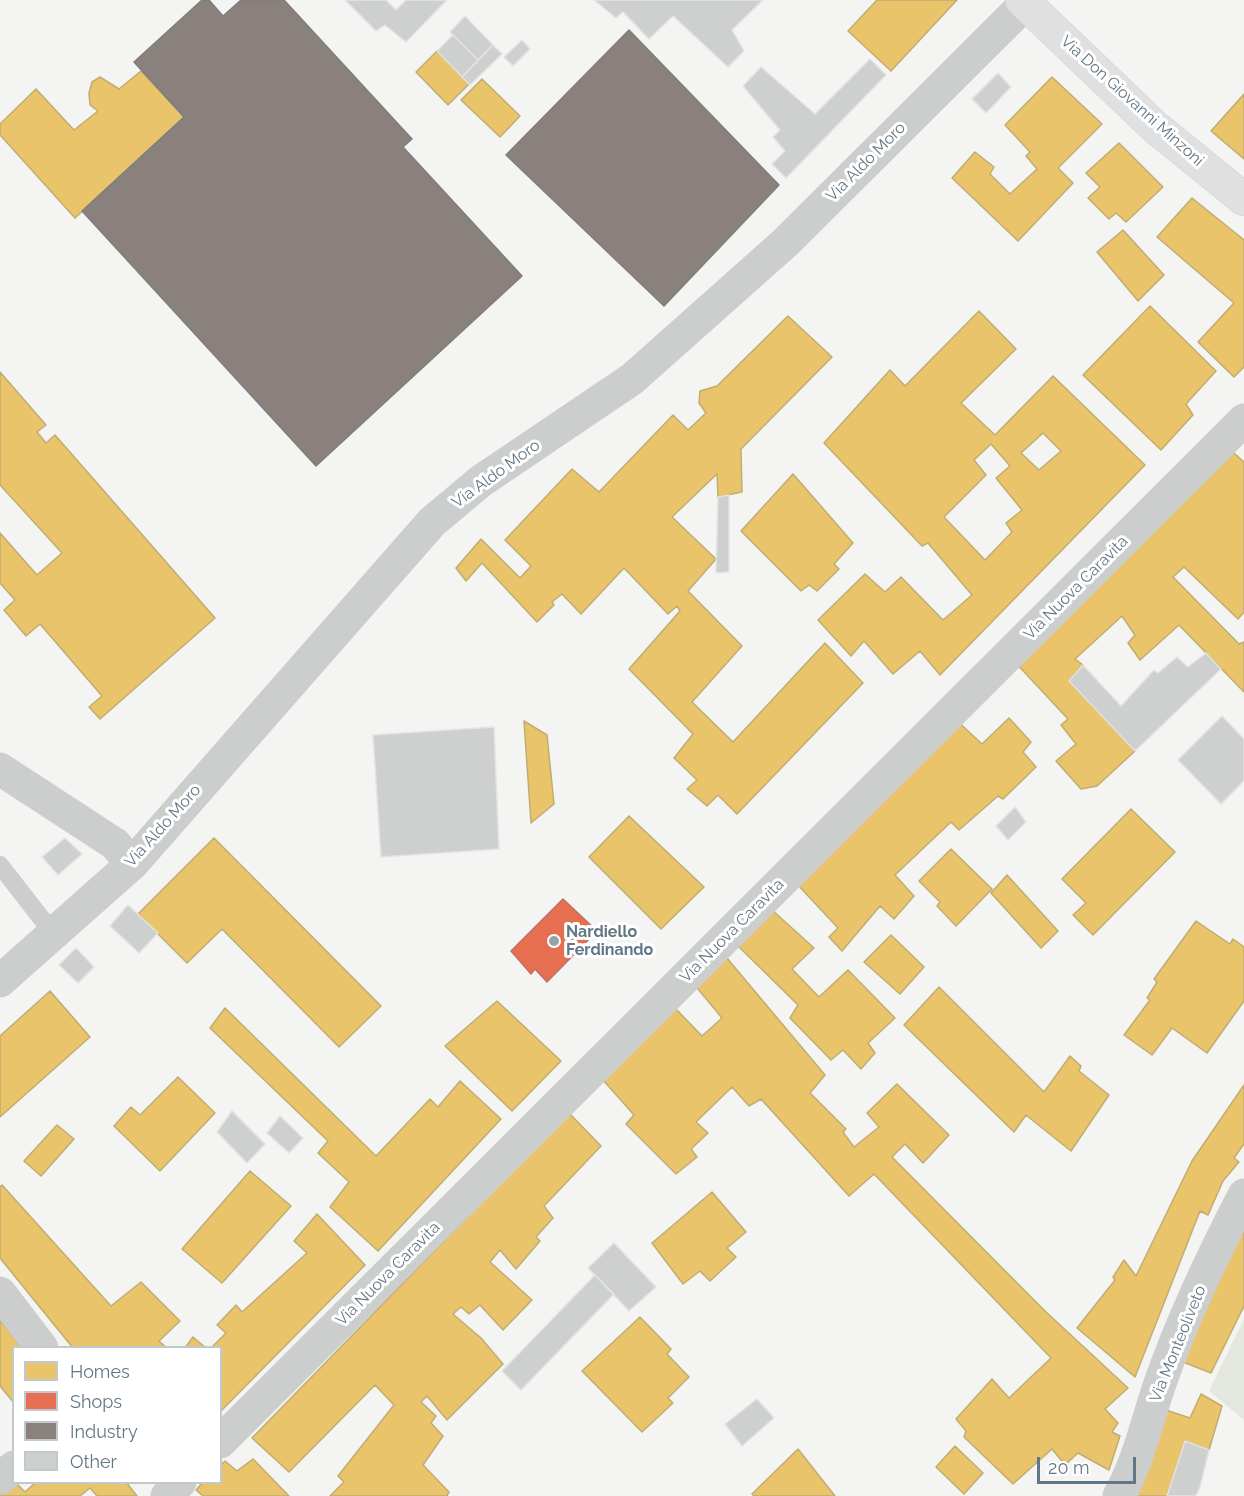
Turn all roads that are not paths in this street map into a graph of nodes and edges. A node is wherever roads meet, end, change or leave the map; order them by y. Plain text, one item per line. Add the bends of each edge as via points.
1 (1024, 2) edge
2 (1244, 199) edge
3 (1244, 420) edge
4 (0, 769) edge
5 (132, 864) junction
6 (0, 865) edge
7 (52, 932) junction
8 (0, 981) edge
9 (1244, 1195) edge
10 (0, 1293) edge
11 (41, 1346) edge
12 (222, 1440) edge
13 (12, 1469) edge
14 (0, 1478) edge
15 (150, 1484) edge
16 (178, 1484) edge
17 (159, 1496) edge
18 (167, 1496) edge
19 (1119, 1496) edge

1 - 2 street, Via Don Giovanni Minzoni via 1155,127
1 - 5 street, Via Aldo Moro via 786,242 632,379 481,481 432,522
3 - 12 street, Via Nuova Caravita
4 - 5 street via 115,844
5 - 7 street, Via Aldo Moro
6 - 7 lane
7 - 8 street, Via Aldo Moro
9 - 19 street, Via Monteoliveto via 1163,1374 1129,1478
10 - 11 street
13 - 14 street
15 - 17 street
16 - 18 street

